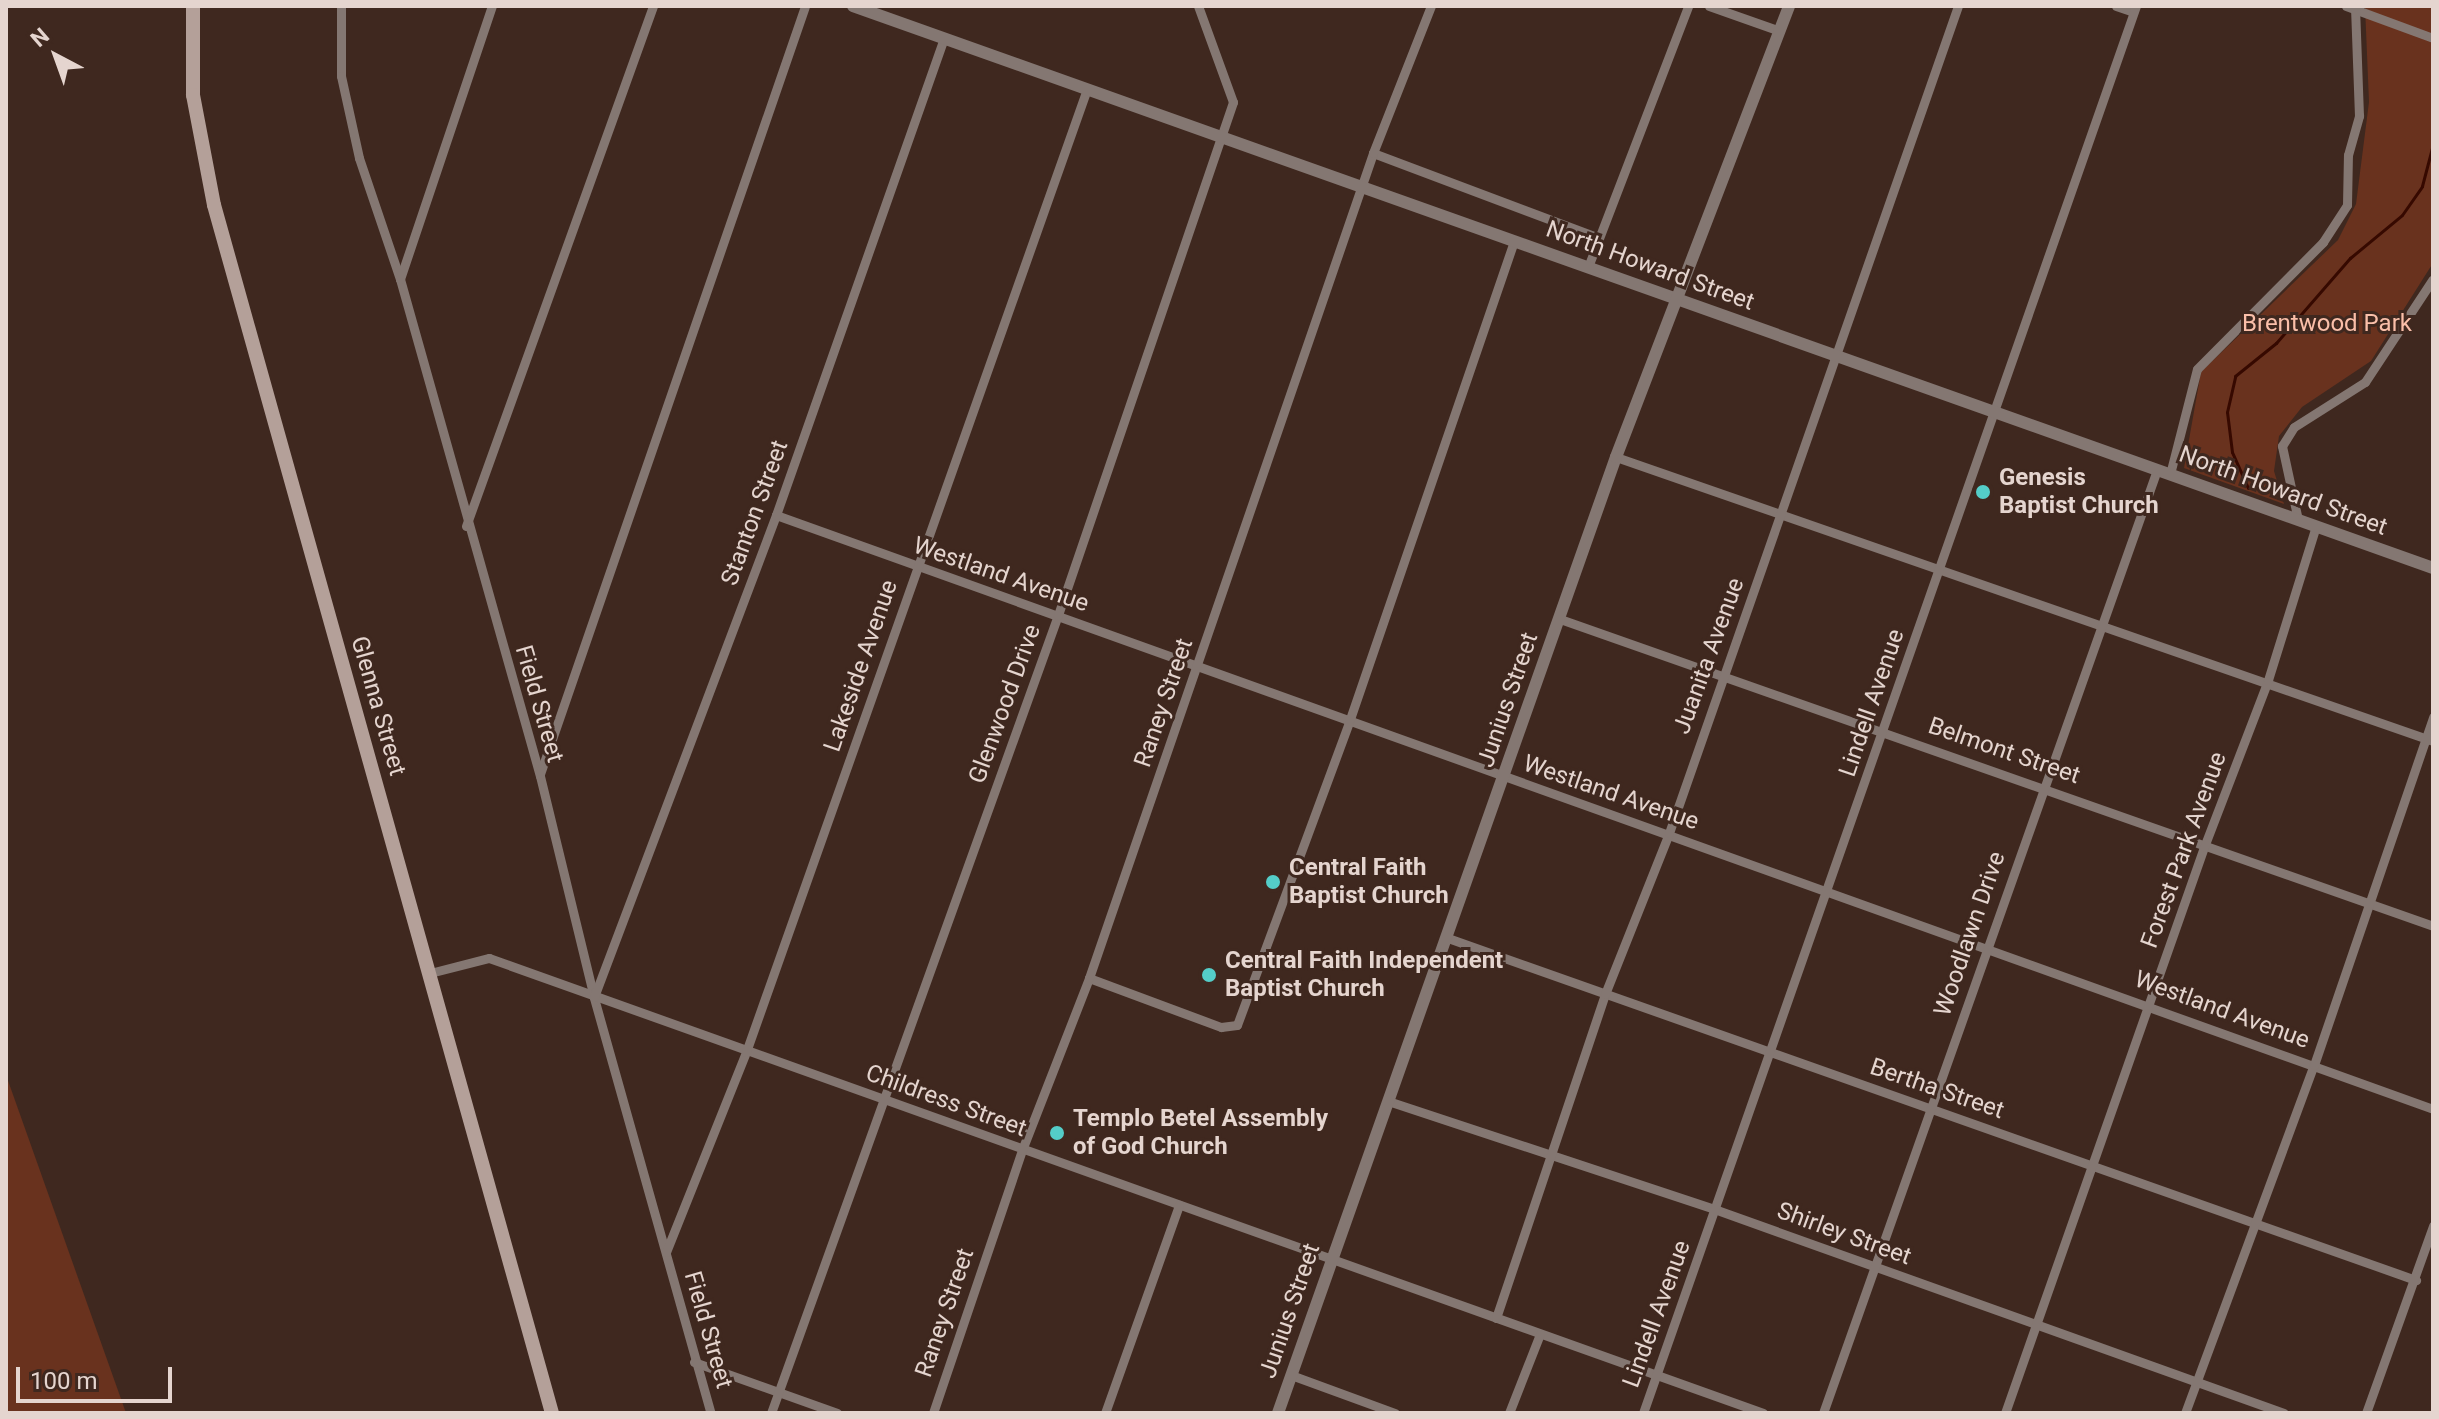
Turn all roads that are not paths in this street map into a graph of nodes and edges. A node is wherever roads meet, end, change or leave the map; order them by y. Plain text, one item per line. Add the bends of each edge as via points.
1 (193, 6) edge
2 (341, 6) edge
3 (492, 6) edge
4 (653, 6) edge
5 (805, 6) edge
6 (853, 6) edge
7 (1198, 6) edge
8 (1431, 6) edge
9 (1688, 6) edge
10 (1709, 6) edge
11 (1789, 6) edge
12 (1958, 6) edge
13 (2116, 6) edge
14 (2352, 8) edge
15 (2135, 9) edge
16 (1780, 31) junction
17 (944, 38) junction
18 (2433, 38) edge
19 (1087, 89) junction
20 (1222, 137) junction
21 (1373, 153) junction
22 (1362, 187) junction
23 (1599, 238) junction
24 (1514, 241) junction
25 (1588, 267) junction
26 (400, 279) junction
27 (2433, 279) edge
28 (1675, 298) junction
29 (1837, 356) junction
30 (1997, 413) junction
31 (1616, 457) junction
32 (2163, 472) junction
33 (1783, 512) junction
34 (776, 515) junction
35 (2298, 520) junction
36 (466, 526) junction
37 (2316, 526) junction
38 (917, 567) junction
39 (2433, 568) edge
40 (1938, 573) junction
41 (1058, 615) junction
42 (1560, 619) junction
43 (2103, 625) junction
44 (1198, 667) junction
45 (1721, 676) junction
46 (2268, 680) junction
47 (2433, 717) edge
48 (1350, 719) junction
49 (1885, 730) junction
50 (2429, 739) edge
51 (540, 776) junction
52 (1504, 778) junction
53 (2045, 785) junction
54 (1669, 833) junction
55 (2204, 847) junction
56 (1828, 888) junction
57 (2368, 903) junction
58 (2433, 926) edge
59 (1445, 937) junction
60 (1986, 949) junction
61 (430, 973) junction
62 (1089, 978) junction
63 (1605, 994) junction
64 (594, 998) junction
65 (2151, 1004) junction
66 (746, 1052) junction
67 (1771, 1052) junction
68 (2314, 1065) junction
69 (886, 1101) junction
70 (1388, 1101) junction
71 (1932, 1108) junction
72 (2433, 1109) edge
73 (1022, 1150) junction
74 (1554, 1155) junction
75 (2091, 1165) junction
76 (1179, 1205) junction
77 (1717, 1210) junction
78 (2257, 1223) junction
79 (2433, 1226) edge
80 (665, 1253) junction
81 (1331, 1261) junction
82 (1876, 1265) junction
83 (2416, 1280) junction
84 (1496, 1318) junction
85 (2035, 1327) junction
86 (1540, 1334) junction
87 (694, 1362) junction
88 (1291, 1375) junction
89 (1656, 1375) junction
90 (2197, 1381) junction
91 (779, 1392) junction
92 (552, 1413) edge
93 (711, 1413) edge
94 (771, 1413) edge
95 (837, 1413) edge
96 (933, 1413) edge
97 (1105, 1413) edge
98 (1278, 1413) edge
99 (1395, 1413) edge
100 (1509, 1413) edge
101 (1643, 1413) edge
102 (1763, 1413) edge
103 (1823, 1413) edge
104 (2005, 1413) edge
105 (2185, 1413) edge
106 (2284, 1413) edge
107 (2366, 1413) edge

1 - 61 main road, Glenna Street via 193,95 214,205
2 - 26 street, Field Street via 341,76 359,158
3 - 26 street
4 - 36 street
5 - 51 street
6 - 17 street, North Howard Street
7 - 20 street, Glenwood Drive via 1233,102
8 - 21 street, Raney Street
9 - 23 street
10 - 16 street
11 - 16 street, Junius Street
12 - 29 street, Juanita Avenue
13 - 15 street
14 - 18 street
14 - 32 street, Woodlawn Drive via 2359,116 2348,155 2347,205 2323,242 2197,369
15 - 30 street, Lindell Avenue
16 - 28 street, Junius Street
17 - 19 street, North Howard Street
17 - 34 street, Stanton Street
19 - 20 street, North Howard Street
19 - 38 street, Lakeside Avenue
20 - 22 street, North Howard Street
20 - 41 street, Glenwood Drive
21 - 22 street, Raney Street
21 - 23 street
22 - 24 street, North Howard Street
22 - 44 street, Raney Street
23 - 25 street
24 - 25 street, North Howard Street
24 - 48 street
25 - 28 street, North Howard Street
26 - 36 street, Field Street
27 - 35 street via 2365,382 2294,427 2282,446
28 - 29 street, North Howard Street
28 - 31 street, Junius Street
29 - 30 street, North Howard Street
29 - 33 street, Juanita Avenue
30 - 32 street, North Howard Street
30 - 40 street, Lindell Avenue
31 - 33 street
31 - 42 street, Junius Street
32 - 35 street, North Howard Street
32 - 43 street, Woodlawn Drive
33 - 40 street
33 - 45 street, Juanita Avenue
34 - 38 street, Westland Avenue
34 - 64 street, Stanton Street
35 - 37 street, North Howard Street
36 - 51 street, Field Street
37 - 39 street, North Howard Street
37 - 46 street, Forest Park Avenue
38 - 41 street, Westland Avenue
38 - 66 street, Lakeside Avenue
40 - 43 street
40 - 49 street, Lindell Avenue
41 - 44 street, Westland Avenue
41 - 69 street, Glenwood Drive
42 - 45 street, Belmont Street
42 - 52 street, Junius Street
43 - 46 street
43 - 53 street, Woodlawn Drive
44 - 48 street, Westland Avenue
44 - 62 street, Raney Street
45 - 49 street, Belmont Street
45 - 54 street, Juanita Avenue
46 - 50 street
46 - 55 street, Forest Park Avenue
47 - 50 street
48 - 52 street, Westland Avenue
48 - 62 street via 1237,1025 1221,1027
49 - 53 street, Belmont Street
49 - 56 street, Lindell Avenue
50 - 57 street
51 - 64 street, Field Street
52 - 54 street, Westland Avenue
52 - 59 street, Junius Street
53 - 55 street, Belmont Street
53 - 60 street, Woodlawn Drive
54 - 56 street, Westland Avenue
54 - 63 street, Juanita Avenue
55 - 57 street, Belmont Street
55 - 65 street, Forest Park Avenue
56 - 60 street, Westland Avenue
56 - 67 street, Lindell Avenue
57 - 58 street, Belmont Street
57 - 68 street
59 - 63 street, Bertha Street
59 - 70 street, Junius Street
60 - 65 street, Westland Avenue
60 - 71 street, Woodlawn Drive
61 - 64 street, Childress Street via 489,958
61 - 92 main road, Glenna Street
62 - 73 street, Raney Street
63 - 67 street, Bertha Street
63 - 74 street, Juanita Avenue
64 - 66 street, Childress Street
64 - 80 street, Field Street
65 - 68 street, Westland Avenue
65 - 75 street, Forest Park Avenue
66 - 69 street, Childress Street
66 - 80 street, Lakeside Avenue
67 - 71 street, Bertha Street
67 - 77 street, Lindell Avenue
68 - 72 street, Westland Avenue
68 - 78 street
69 - 73 street, Childress Street
69 - 91 street, Glenwood Drive
70 - 74 street, Shirley Street
70 - 81 street, Junius Street
71 - 75 street, Bertha Street
71 - 82 street, Woodlawn Drive
73 - 76 street, Childress Street
73 - 96 street, Raney Street
74 - 77 street, Shirley Street
74 - 84 street, Juanita Avenue
75 - 78 street, Bertha Street
75 - 85 street, Forest Park Avenue
76 - 81 street, Childress Street
76 - 97 street
77 - 82 street, Shirley Street
77 - 89 street, Lindell Avenue
78 - 83 street, Bertha Street
78 - 90 street
79 - 83 street
80 - 87 street, Field Street
81 - 84 street, Childress Street
81 - 88 street, Junius Street
82 - 85 street, Shirley Street
82 - 103 street, Woodlawn Drive
83 - 107 street
84 - 86 street, Childress Street
85 - 90 street, Shirley Street
85 - 104 street, Forest Park Avenue
86 - 89 street, Childress Street
86 - 100 street
87 - 91 street
87 - 93 street, Field Street
88 - 98 street, Junius Street
88 - 99 street
89 - 101 street, Lindell Avenue
89 - 102 street, Childress Street
90 - 105 street
90 - 106 street, Shirley Street
91 - 94 street, Glenwood Drive
91 - 95 street

